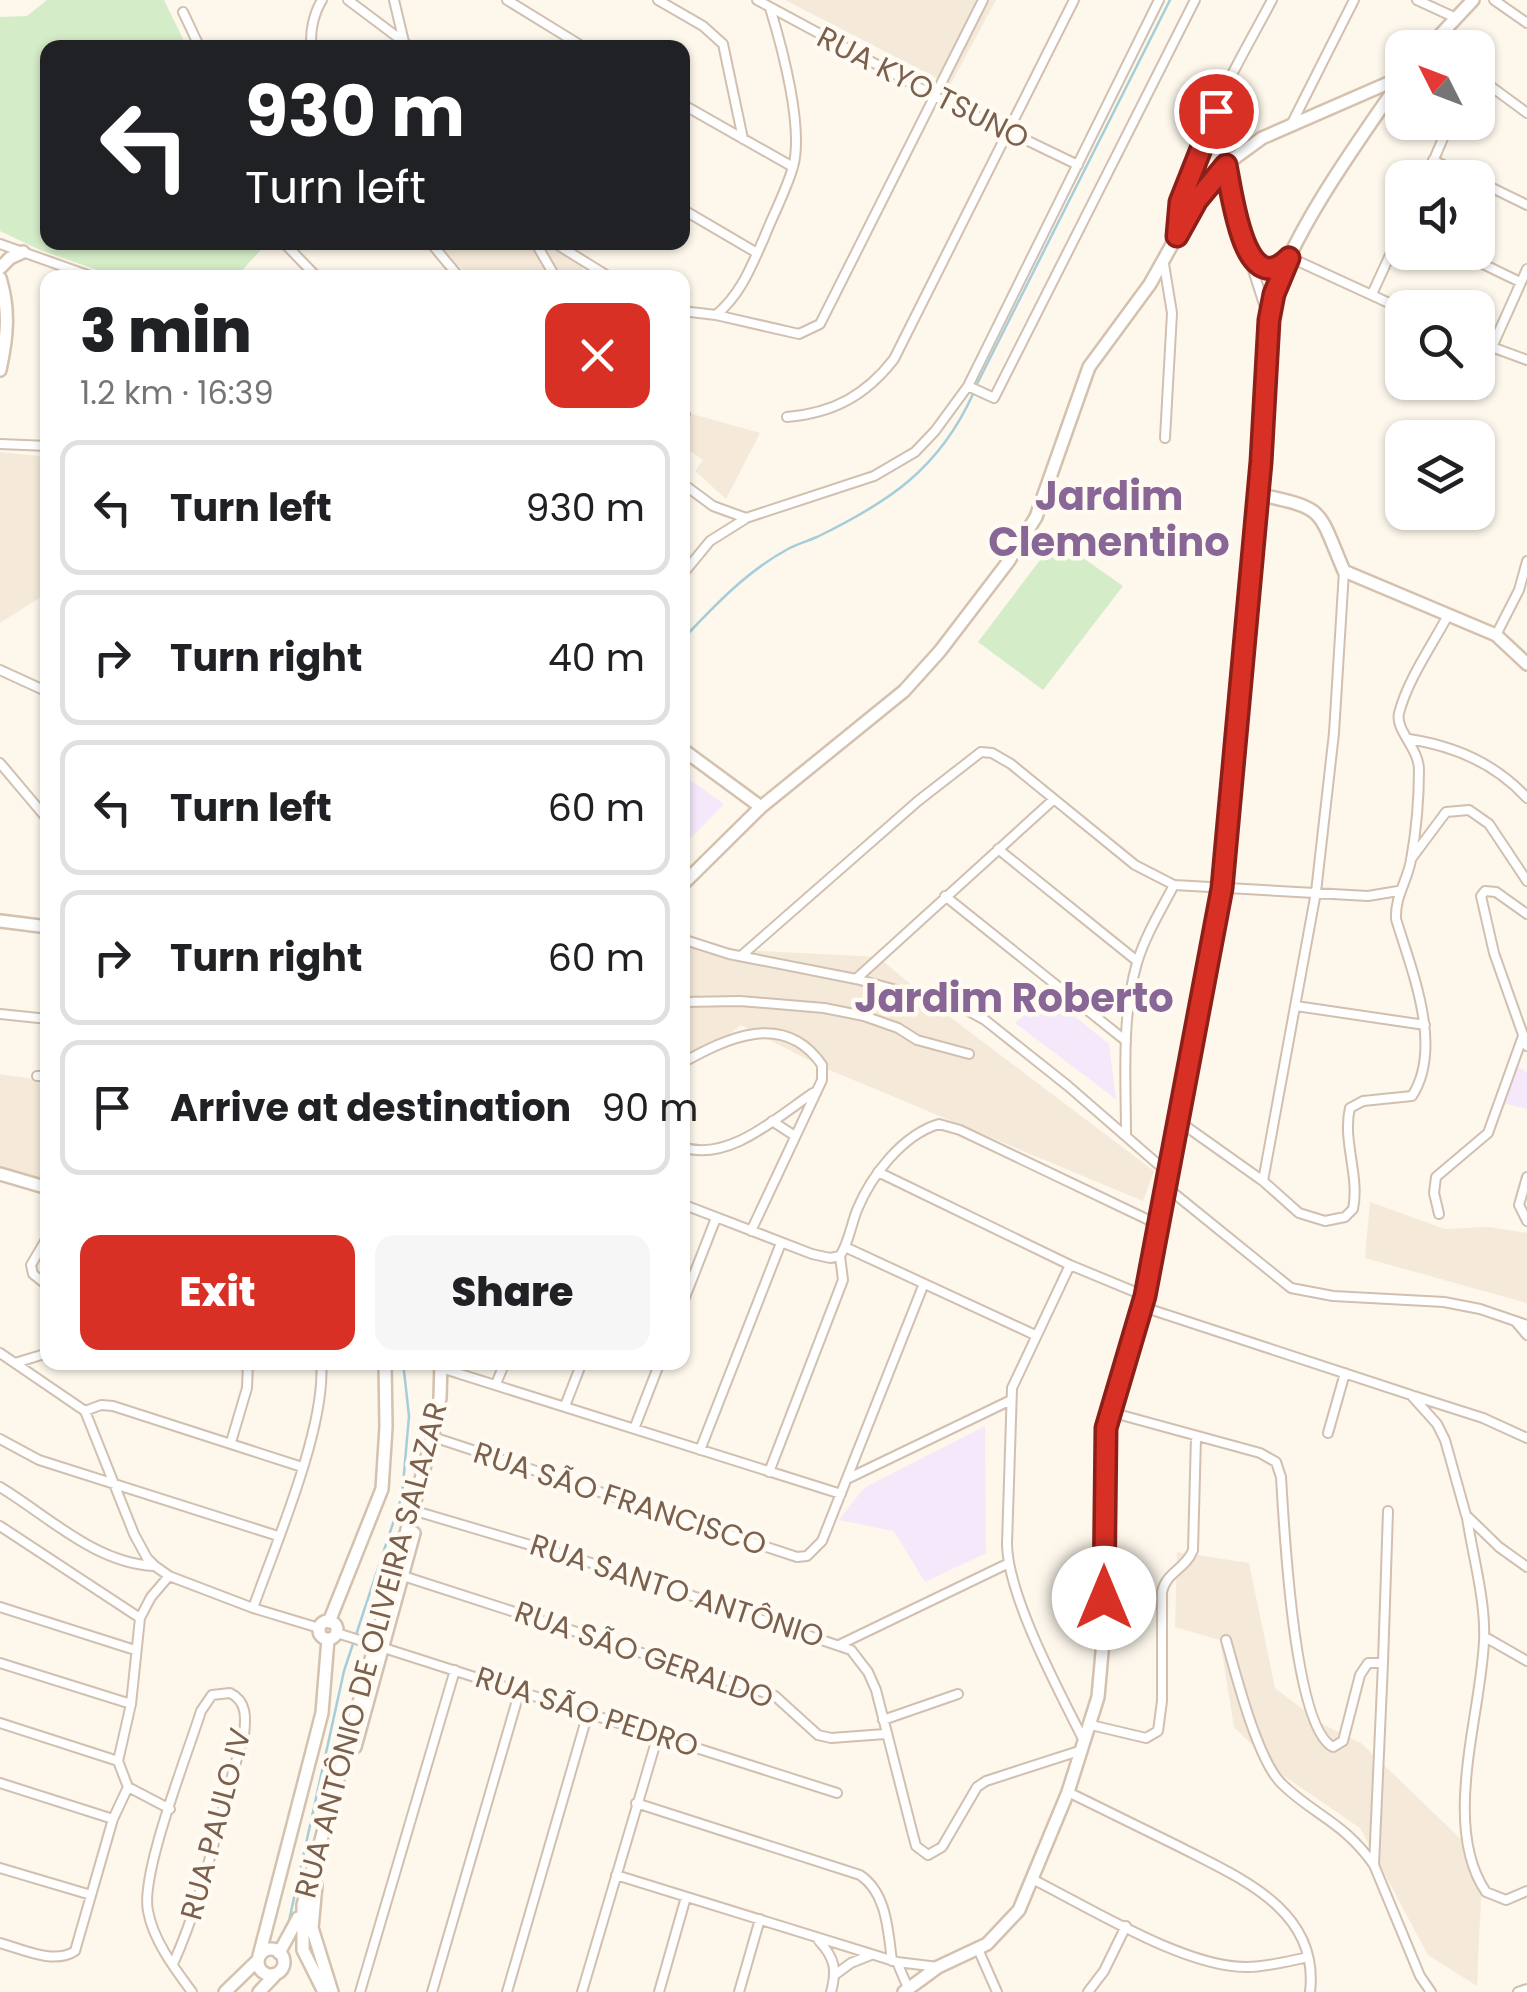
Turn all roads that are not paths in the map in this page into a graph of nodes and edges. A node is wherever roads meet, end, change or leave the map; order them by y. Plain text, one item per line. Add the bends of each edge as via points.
1 (322, 0) edge
2 (348, 0) edge
3 (394, 0) edge
4 (506, 0) edge
5 (658, 0) edge
6 (758, 0) edge
7 (984, 0) edge
8 (1074, 0) edge
9 (1160, 0) edge
10 (1195, 0) edge
11 (1272, 0) edge
12 (1354, 0) edge
13 (1417, 0) edge
14 (1473, 0) edge
15 (1494, 0) edge
16 (770, 8) junction
17 (183, 12) dead end
18 (1456, 18) junction
19 (1527, 23) edge
20 (1445, 30) edge
21 (196, 40) edge
22 (310, 40) edge
23 (401, 40) edge
24 (406, 40) edge
25 (573, 40) edge
26 (1385, 86) edge
27 (1495, 90) edge
28 (935, 96) junction
29 (1385, 104) edge
30 (1342, 106) junction
31 (690, 109) edge
32 (1527, 113) edge
33 (1374, 120) junction
34 (1290, 126) junction
35 (1008, 133) junction
36 (743, 139) junction
37 (1442, 140) edge
38 (1433, 160) edge
39 (1078, 165) junction
40 (1226, 165) junction
41 (793, 167) junction
42 (1495, 189) edge
43 (1527, 205) edge
44 (690, 214) edge
45 (1177, 236) junction
46 (0, 244) edge
47 (1246, 248) junction
48 (291, 250) edge
49 (437, 250) edge
50 (566, 250) edge
51 (23, 252) junction
52 (757, 253) junction
53 (1289, 258) junction
54 (1164, 264) junction
55 (1385, 266) edge
56 (0, 268) edge
57 (74, 270) edge
58 (310, 270) edge
59 (453, 270) edge
60 (598, 270) edge
61 (1495, 270) edge
62 (1527, 270) edge
63 (0, 278) edge
64 (1520, 282) junction
65 (1372, 294) junction
66 (1385, 300) edge
67 (690, 313) edge
68 (716, 315) junction
69 (1269, 320) junction
70 (1495, 340) edge
71 (1495, 348) edge
72 (1527, 360) edge
73 (0, 370) edge
74 (970, 387) junction
75 (787, 417) dead end
76 (1165, 438) dead end
77 (0, 444) edge
78 (40, 446) edge
79 (690, 488) edge
80 (1257, 494) junction
81 (746, 518) junction
82 (1527, 561) edge
83 (690, 565) edge
84 (1344, 571) junction
85 (1523, 592) edge
86 (1447, 616) junction
87 (1496, 635) junction
88 (1527, 664) edge
89 (0, 671) edge
90 (40, 688) edge
91 (1409, 739) junction
92 (690, 754) edge
93 (0, 763) edge
94 (1527, 798) edge
95 (1053, 800) junction
96 (761, 807) junction
97 (40, 810) edge
98 (998, 849) junction
99 (1411, 860) junction
100 (690, 877) edge
101 (1527, 881) edge
102 (1174, 885) junction
103 (1222, 888) junction
104 (1398, 891) junction
105 (1316, 892) junction
106 (945, 896) junction
107 (1527, 914) edge
108 (0, 921) edge
109 (40, 926) edge
110 (690, 941) edge
111 (741, 956) junction
112 (1137, 961) junction
113 (856, 980) junction
114 (690, 1002) edge
115 (1296, 1006) junction
116 (0, 1014) edge
117 (40, 1018) edge
118 (1425, 1025) junction
119 (1126, 1041) junction
120 (1525, 1041) edge
121 (969, 1054) dead end
122 (690, 1059) edge
123 (816, 1090) junction
124 (1177, 1120) junction
125 (772, 1121) junction
126 (795, 1136) junction
127 (1126, 1136) junction
128 (690, 1147) edge
129 (878, 1172) junction
130 (0, 1174) edge
131 (1527, 1177) edge
132 (1167, 1180) junction
133 (1262, 1181) junction
134 (31, 1183) junction
135 (40, 1186) edge
136 (40, 1190) edge
137 (690, 1207) edge
138 (1439, 1214) dead end
139 (716, 1218) junction
140 (1527, 1222) edge
141 (1157, 1224) junction
142 (751, 1231) junction
143 (781, 1243) junction
144 (40, 1250) edge
145 (843, 1252) junction
146 (1070, 1265) junction
147 (40, 1280) edge
148 (690, 1285) edge
149 (923, 1286) junction
150 (1144, 1301) junction
151 (1516, 1322) junction
152 (1527, 1326) edge
153 (1035, 1335) junction
154 (1527, 1335) edge
155 (0, 1353) edge
156 (40, 1355) edge
157 (15, 1363) junction
158 (248, 1370) edge
159 (322, 1370) edge
160 (385, 1370) edge
161 (444, 1370) edge
162 (456, 1370) edge
163 (502, 1370) edge
164 (579, 1370) edge
165 (657, 1370) edge
166 (1345, 1374) junction
167 (496, 1384) junction
168 (1410, 1395) junction
169 (1009, 1401) junction
170 (564, 1406) junction
171 (85, 1412) junction
172 (1110, 1412) junction
173 (634, 1429) junction
174 (1328, 1433) dead end
175 (1196, 1437) junction
176 (436, 1438) junction
177 (1527, 1438) edge
178 (0, 1439) edge
179 (231, 1442) junction
180 (700, 1450) junction
181 (302, 1467) junction
182 (769, 1472) junction
183 (847, 1479) junction
184 (111, 1484) junction
185 (0, 1486) edge
186 (841, 1494) junction
187 (416, 1511) junction
188 (1388, 1511) dead end
189 (1466, 1515) junction
190 (0, 1526) edge
191 (278, 1536) junction
192 (1007, 1564) junction
193 (155, 1566) junction
194 (1527, 1567) edge
195 (398, 1575) junction
196 (169, 1576) junction
197 (0, 1607) edge
198 (252, 1608) junction
199 (140, 1618) junction
200 (331, 1631) junction
201 (1485, 1637) junction
202 (1226, 1640) dead end
203 (841, 1644) junction
204 (379, 1646) junction
205 (135, 1650) junction
206 (1527, 1660) edge
207 (1382, 1663) junction
208 (0, 1664) edge
209 (455, 1670) junction
210 (520, 1690) junction
211 (958, 1694) dead end
212 (131, 1704) junction
213 (588, 1713) junction
214 (883, 1720) junction
215 (0, 1723) edge
216 (1091, 1725) junction
217 (886, 1734) junction
218 (658, 1735) junction
219 (1083, 1746) junction
220 (1054, 1758) junction
221 (118, 1762) junction
222 (1073, 1776) junction
223 (0, 1783) edge
224 (128, 1787) junction
225 (837, 1792) dead end
226 (1068, 1792) junction
227 (636, 1804) junction
228 (170, 1809) junction
229 (113, 1819) junction
230 (1374, 1865) junction
231 (0, 1868) edge
232 (616, 1875) junction
233 (1034, 1880) junction
234 (1527, 1891) edge
235 (91, 1895) junction
236 (686, 1897) junction
237 (303, 1905) junction
238 (760, 1919) junction
239 (1126, 1926) junction
240 (312, 1928) junction
241 (816, 1938) junction
242 (0, 1942) edge
243 (978, 1949) junction
244 (302, 1950) junction
245 (875, 1954) junction
246 (1308, 1957) junction
247 (258, 1958) junction
248 (894, 1961) junction
249 (279, 1962) junction
250 (173, 1964) junction
251 (322, 1966) junction
252 (938, 1966) junction
253 (836, 1974) junction
254 (1527, 1989) edge
255 (906, 1990) edge
256 (224, 1991) edge
257 (193, 1992) edge
258 (259, 1992) edge
259 (324, 1992) edge
260 (332, 1992) edge
261 (360, 1992) edge
262 (432, 1992) edge
263 (507, 1992) edge
264 (582, 1992) edge
265 (659, 1992) edge
266 (738, 1992) edge
267 (831, 1992) edge
268 (998, 1992) edge
269 (1088, 1992) edge
270 (1310, 1992) edge
271 (1431, 1992) edge
272 (1518, 1992) edge

1 - 22 street
2 - 23 street
3 - 24 street
4 - 25 street
5 - 36 street via 723,44
6 - 16 street, RUA KYO TSUNO
7 - 28 street
8 - 35 street
9 - 39 street
10 - 74 street via 991,397
11 - 45 street via 1204,135 1180,202
12 - 34 street
13 - 18 street
14 - 18 main road
15 - 19 street
16 - 28 street, RUA KYO TSUNO
16 - 41 street via 794,125
17 - 21 street
18 - 20 main road
26 - 30 main road
27 - 32 street
28 - 35 street, RUA KYO TSUNO
28 - 68 street via 820,324 799,334
29 - 33 main road
30 - 33 main road via 1364,106
30 - 34 main road
31 - 36 street
33 - 53 main road
34 - 40 main road
35 - 39 street, RUA KYO TSUNO
35 - 75 street via 878,380 854,399
36 - 41 street
37 - 38 street
39 - 74 street
40 - 45 main road
40 - 47 street
41 - 52 street
42 - 43 street
44 - 52 street
45 - 54 main road
46 - 51 street
47 - 53 street via 1266,270
47 - 69 street
48 - 58 street
49 - 59 street
50 - 60 street
51 - 56 main road
51 - 57 street
52 - 68 street via 732,302
53 - 65 street
53 - 69 main road
54 - 76 street via 1172,313
54 - 96 main road via 1089,368 1036,517 1008,562 904,691
55 - 65 street
61 - 64 street
62 - 64 street
63 - 73 main road via 8,327
64 - 70 street
65 - 66 street
67 - 68 street
69 - 80 main road
71 - 72 street
74 - 81 street via 915,452 893,467
77 - 78 street
79 - 81 street
80 - 84 main road via 1318,512
80 - 103 main road
81 - 83 street via 710,541
82 - 85 street
84 - 86 main road
84 - 105 street
85 - 87 street
86 - 87 main road
86 - 91 street via 1400,709 1399,726
87 - 88 main road
89 - 90 street
91 - 94 street via 1473,757
91 - 99 street via 1419,771
92 - 96 main road
93 - 97 street
95 - 98 street
95 - 102 street via 1135,865
95 - 111 street via 996,755 975,754
96 - 100 main road
98 - 106 street
98 - 112 street
99 - 101 street via 1446,812 1469,810 1489,824
99 - 104 street
102 - 103 street
102 - 112 street
103 - 105 street
103 - 124 main road
104 - 105 street
104 - 118 street via 1396,919
105 - 115 street
106 - 113 street
106 - 119 street
107 - 120 street via 1493,891 1480,900
108 - 109 main road
110 - 111 street
111 - 113 street
112 - 119 street
113 - 127 street via 974,1013
114 - 121 street via 824,1008
115 - 118 street
115 - 133 street
116 - 117 street
118 - 133 street via 1412,1096 1356,1102 1348,1114 1356,1186 1349,1214 1312,1218
119 - 127 street
120 - 138 street via 1488,1133 1436,1176
122 - 123 street via 738,1035 771,1034 816,1056 823,1071
123 - 125 street
123 - 126 street
124 - 132 main road
124 - 133 street
125 - 126 street
125 - 128 street via 713,1150
126 - 142 street
127 - 132 street
129 - 141 street via 931,1126 945,1125
129 - 145 street
129 - 146 street
130 - 134 main road
131 - 140 street via 1519,1206
132 - 141 main road
132 - 151 street via 1291,1288 1444,1302
134 - 135 main road
134 - 136 street
137 - 139 street
139 - 142 street
139 - 148 street
141 - 150 main road
142 - 143 street
143 - 145 street via 830,1258
143 - 180 street
144 - 147 street via 31,1266
145 - 149 street
145 - 182 street via 844,1280
146 - 150 street
146 - 153 street
149 - 153 street
149 - 183 street
150 - 166 street
150 - 172 main road
151 - 152 street
151 - 154 street
153 - 169 street
155 - 157 street
156 - 157 street
157 - 171 street
158 - 179 street
159 - 181 street
160 - 200 main road via 382,1489
161 - 176 main road, RUA ANTÔNIO DE OLIVEIRA SALAZAR
162 - 167 street
163 - 167 street
164 - 170 street
165 - 173 street
166 - 168 street
166 - 174 street
167 - 170 street
168 - 177 street
168 - 189 street via 1445,1440
169 - 183 street
169 - 192 street
170 - 173 street
171 - 179 street via 113,1406
171 - 184 street
172 - 175 street
172 - 216 main road via 1102,1662
173 - 180 street
175 - 207 street via 1271,1457 1279,1469 1300,1665 1326,1744 1344,1741 1360,1675 1368,1663
175 - 216 street via 1193,1550 1162,1592 1158,1731 1146,1738
176 - 186 street, RUA SÃO FRANCISCO via 807,1556 822,1541
176 - 187 main road, RUA ANTÔNIO DE OLIVEIRA SALAZAR
178 - 184 street
179 - 181 street
180 - 182 street
181 - 191 street
182 - 186 street
183 - 186 street
184 - 191 street
184 - 193 street
185 - 193 street via 105,1554
187 - 195 main road, RUA ANTÔNIO DE OLIVEIRA SALAZAR
187 - 203 street, RUA SANTO ANTÔNIO
188 - 207 street
189 - 194 street
189 - 201 street
190 - 199 street
191 - 198 street
192 - 203 street
192 - 219 street
193 - 196 street, RUA SÃO PEDRO
195 - 204 main road, RUA ANTÔNIO DE OLIVEIRA SALAZAR
195 - 217 street, RUA SÃO GERALDO via 775,1696 818,1735
196 - 198 street, RUA SÃO PEDRO
196 - 199 street
197 - 205 street
198 - 200 street, RUA SÃO PEDRO
199 - 205 street
200 - 204 street, RUA SÃO PEDRO
200 - 247 main road via 322,1712
201 - 206 street
201 - 234 street via 1466,1842 1486,1892 1506,1900
202 - 230 street via 1274,1774 1342,1827
203 - 214 street, RUA SANTO ANTÔNIO via 868,1672
204 - 209 street, RUA SÃO PEDRO
204 - 237 main road, RUA ANTÔNIO DE OLIVEIRA SALAZAR
204 - 240 main road, RUA ANTÔNIO DE OLIVEIRA SALAZAR via 315,1888
205 - 212 street
207 - 230 street
208 - 212 street
209 - 210 street, RUA SÃO PEDRO
209 - 261 street
210 - 213 street, RUA SÃO PEDRO
210 - 262 street
211 - 214 street
212 - 221 street
213 - 218 street, RUA SÃO PEDRO
213 - 263 street
214 - 217 street, RUA SANTO ANTÔNIO
215 - 221 street
216 - 219 main road
217 - 220 street, RUA SANTO ANTÔNIO via 916,1846 928,1855 942,1847 977,1788
218 - 225 street, RUA SÃO PEDRO
218 - 227 street
219 - 220 street, RUA SANTO ANTÔNIO
219 - 222 main road
220 - 222 street
221 - 224 street
222 - 226 main road
223 - 229 street
224 - 228 street
224 - 229 street
226 - 233 main road
226 - 246 street via 1263,1891 1294,1924
227 - 232 street
227 - 248 street via 860,1875 880,1902
228 - 250 street, RUA PAULO IV via 147,1910
228 - 250 street, RUA PAULO IV via 206,1700 234,1695 245,1711 244,1735
229 - 235 street
230 - 271 street
231 - 235 street
232 - 236 street
232 - 264 street
233 - 239 street
233 - 243 main road via 1013,1919
235 - 242 street via 80,1944 68,1956
236 - 238 street
236 - 265 street
237 - 244 main road, RUA ANTÔNIO DE OLIVEIRA SALAZAR
237 - 249 main road
238 - 241 street
238 - 266 street
239 - 246 street via 1218,1965
239 - 269 street
240 - 244 main road
240 - 251 main road, RUA ANTÔNIO DE OLIVEIRA SALAZAR
241 - 245 street
241 - 253 street via 830,1952
243 - 252 main road
243 - 268 street
244 - 249 main road via 297,1959
244 - 251 main road
244 - 259 main road, RUA ANTÔNIO DE OLIVEIRA SALAZAR
245 - 248 street
245 - 253 street
246 - 270 street
247 - 249 main road via 268,1950
247 - 249 main road via 263,1974
247 - 256 main road
248 - 252 street
248 - 255 street
249 - 258 main road
250 - 257 street, RUA PAULO IV
251 - 260 main road, RUA ANTÔNIO DE OLIVEIRA SALAZAR
252 - 255 main road
253 - 267 street
254 - 272 street

